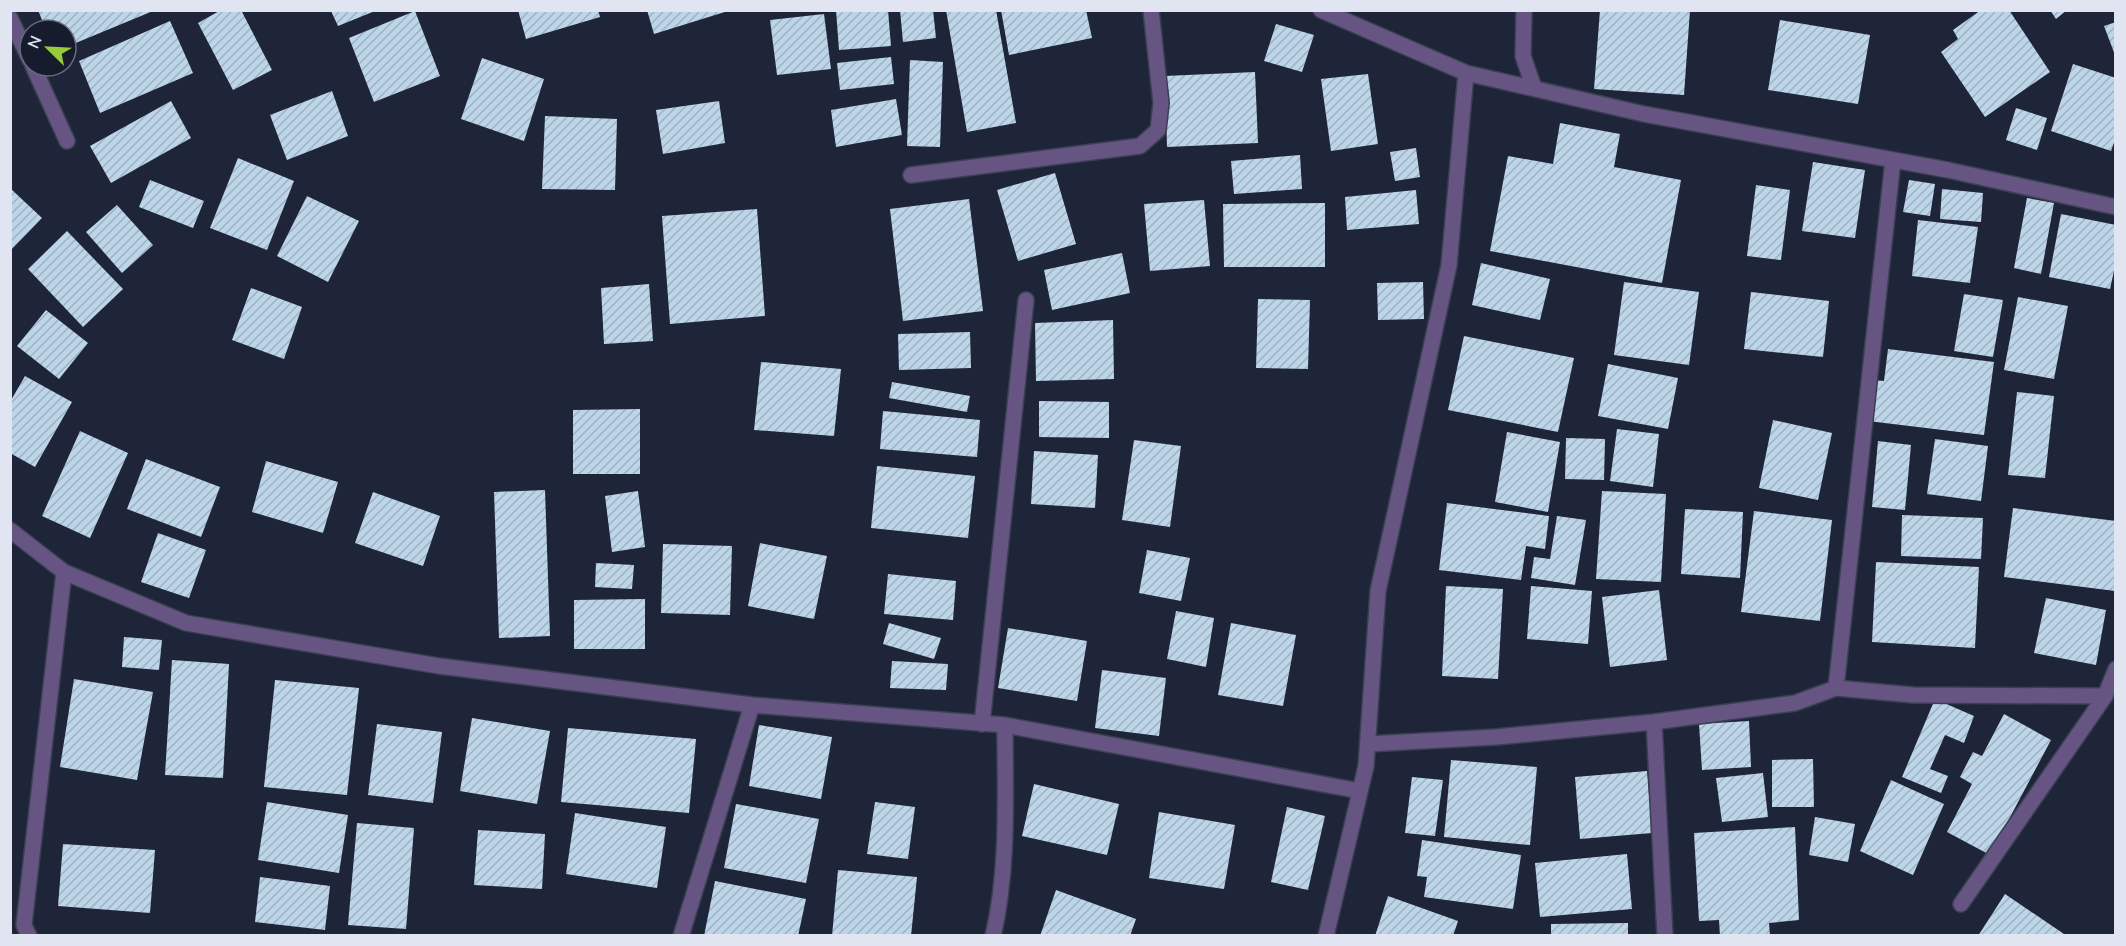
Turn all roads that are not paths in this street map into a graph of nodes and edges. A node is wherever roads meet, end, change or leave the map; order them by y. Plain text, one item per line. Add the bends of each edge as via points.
1 (1151, 10) edge
2 (1321, 10) edge
3 (1524, 10) edge
4 (10, 18) edge
5 (18, 35) edge
6 (1467, 73) junction
7 (38, 78) edge
8 (1534, 88) junction
9 (67, 141) dead end
10 (1893, 160) junction
11 (911, 175) dead end
12 (2115, 207) edge
13 (1026, 300) dead end
14 (10, 530) edge
15 (64, 572) junction
16 (2115, 669) edge
17 (1836, 688) junction
18 (2105, 696) junction
19 (752, 705) junction
20 (1654, 722) junction
21 (982, 724) junction
22 (1005, 725) junction
23 (1368, 744) junction
24 (1360, 791) junction
25 (1961, 904) dead end
26 (29, 936) edge
27 (681, 936) edge
28 (993, 936) edge
29 (1326, 936) edge
30 (1665, 936) edge

1 - 11 street via 1161,103 1158,130 1140,146
2 - 6 street
3 - 8 street via 1522,56
4 - 5 street
6 - 8 street
6 - 23 street via 1449,265 1378,591
7 - 9 street
8 - 10 street via 1644,114
10 - 12 street
10 - 17 street
13 - 21 street
14 - 15 street
15 - 19 street via 186,623 439,666
15 - 26 street via 24,925
16 - 18 street
17 - 18 street via 1912,695
17 - 20 street via 1795,703
18 - 25 street
19 - 21 street
19 - 27 street
20 - 23 street
20 - 30 street
21 - 22 street
22 - 24 street
22 - 28 street via 1000,906
23 - 24 street
24 - 29 street

